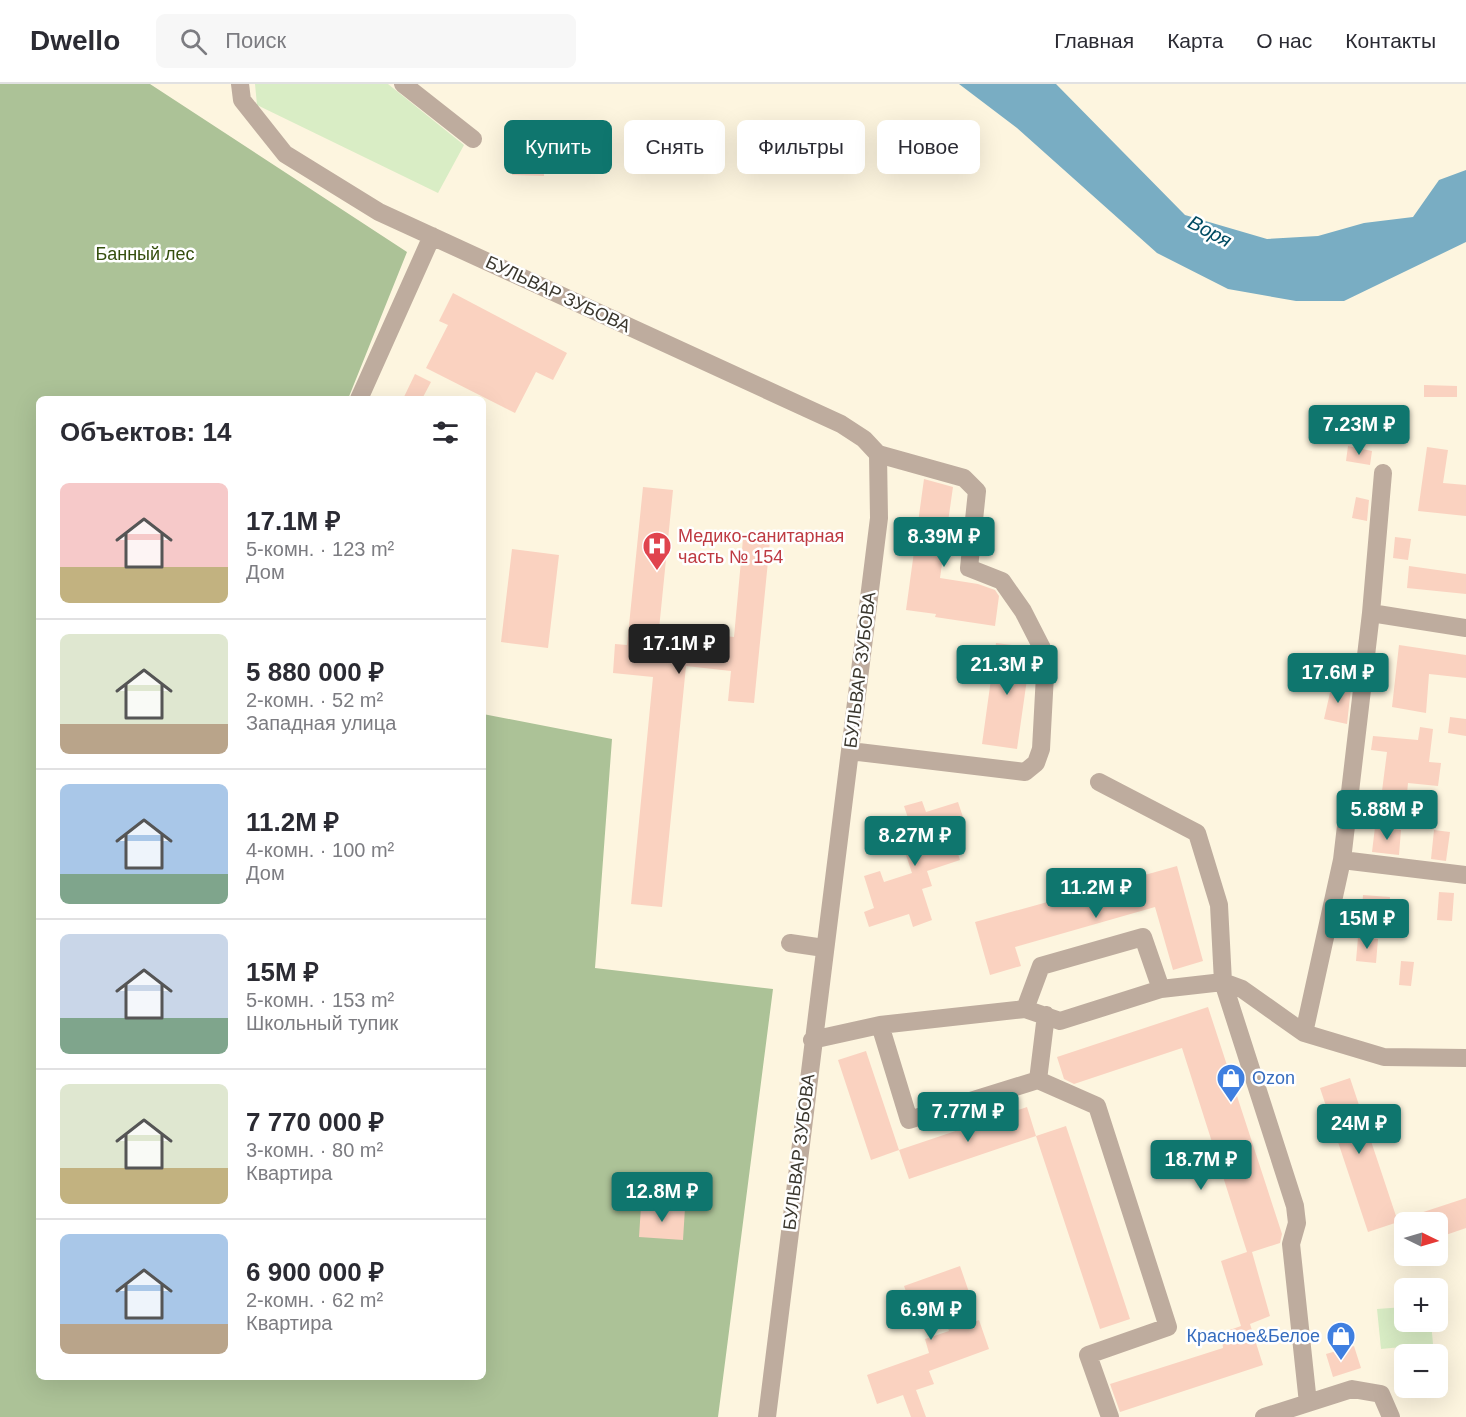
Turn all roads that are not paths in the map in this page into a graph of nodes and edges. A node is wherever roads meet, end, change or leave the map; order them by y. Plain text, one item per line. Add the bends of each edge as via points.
1 (240, 84) edge
2 (403, 84) edge
3 (473, 140) dead end
4 (432, 236) junction
5 (360, 396) edge
6 (878, 454) junction
7 (1383, 473) dead end
8 (1371, 613) junction
9 (1466, 628) edge
10 (850, 751) junction
11 (1099, 782) dead end
12 (1342, 860) junction
13 (1466, 875) edge
14 (790, 943) dead end
15 (824, 948) junction
16 (1222, 982) junction
17 (1161, 989) junction
18 (1025, 1009) junction
19 (1046, 1016) junction
20 (880, 1025) junction
21 (1304, 1033) junction
22 (812, 1040) junction
23 (1466, 1058) edge
24 (1038, 1080) junction
25 (1308, 1403) junction
26 (767, 1417) edge
27 (1110, 1417) edge
28 (1264, 1417) edge
29 (1390, 1417) edge

1 - 4 street, БУЛЬВАР ЗУБОВА via 242,100 285,154 380,212
2 - 3 street
4 - 5 street
4 - 6 street, БУЛЬВАР ЗУБОВА via 841,424
6 - 10 street, БУЛЬВАР ЗУБОВА via 879,518
6 - 10 street via 964,478 977,491 969,568 1002,581 1046,656 1041,749 1036,764 1025,772
7 - 8 street
8 - 9 street
8 - 12 street
10 - 15 street, БУЛЬВАР ЗУБОВА
11 - 16 street via 1197,833 1219,905
12 - 13 street
12 - 21 street
14 - 15 street
15 - 22 street, БУЛЬВАР ЗУБОВА
16 - 17 street
16 - 21 street via 1242,989
16 - 25 street via 1294,1206 1297,1222 1291,1244
17 - 18 street via 1143,937 1041,966
17 - 19 street via 1060,1021
18 - 19 street
18 - 20 street
19 - 24 street
20 - 22 street
20 - 24 street via 909,1120
21 - 23 street via 1384,1057
22 - 26 street, БУЛЬВАР ЗУБОВА
24 - 27 street via 1097,1106 1167,1327 1088,1355
25 - 28 street
25 - 29 street via 1352,1389 1382,1394

